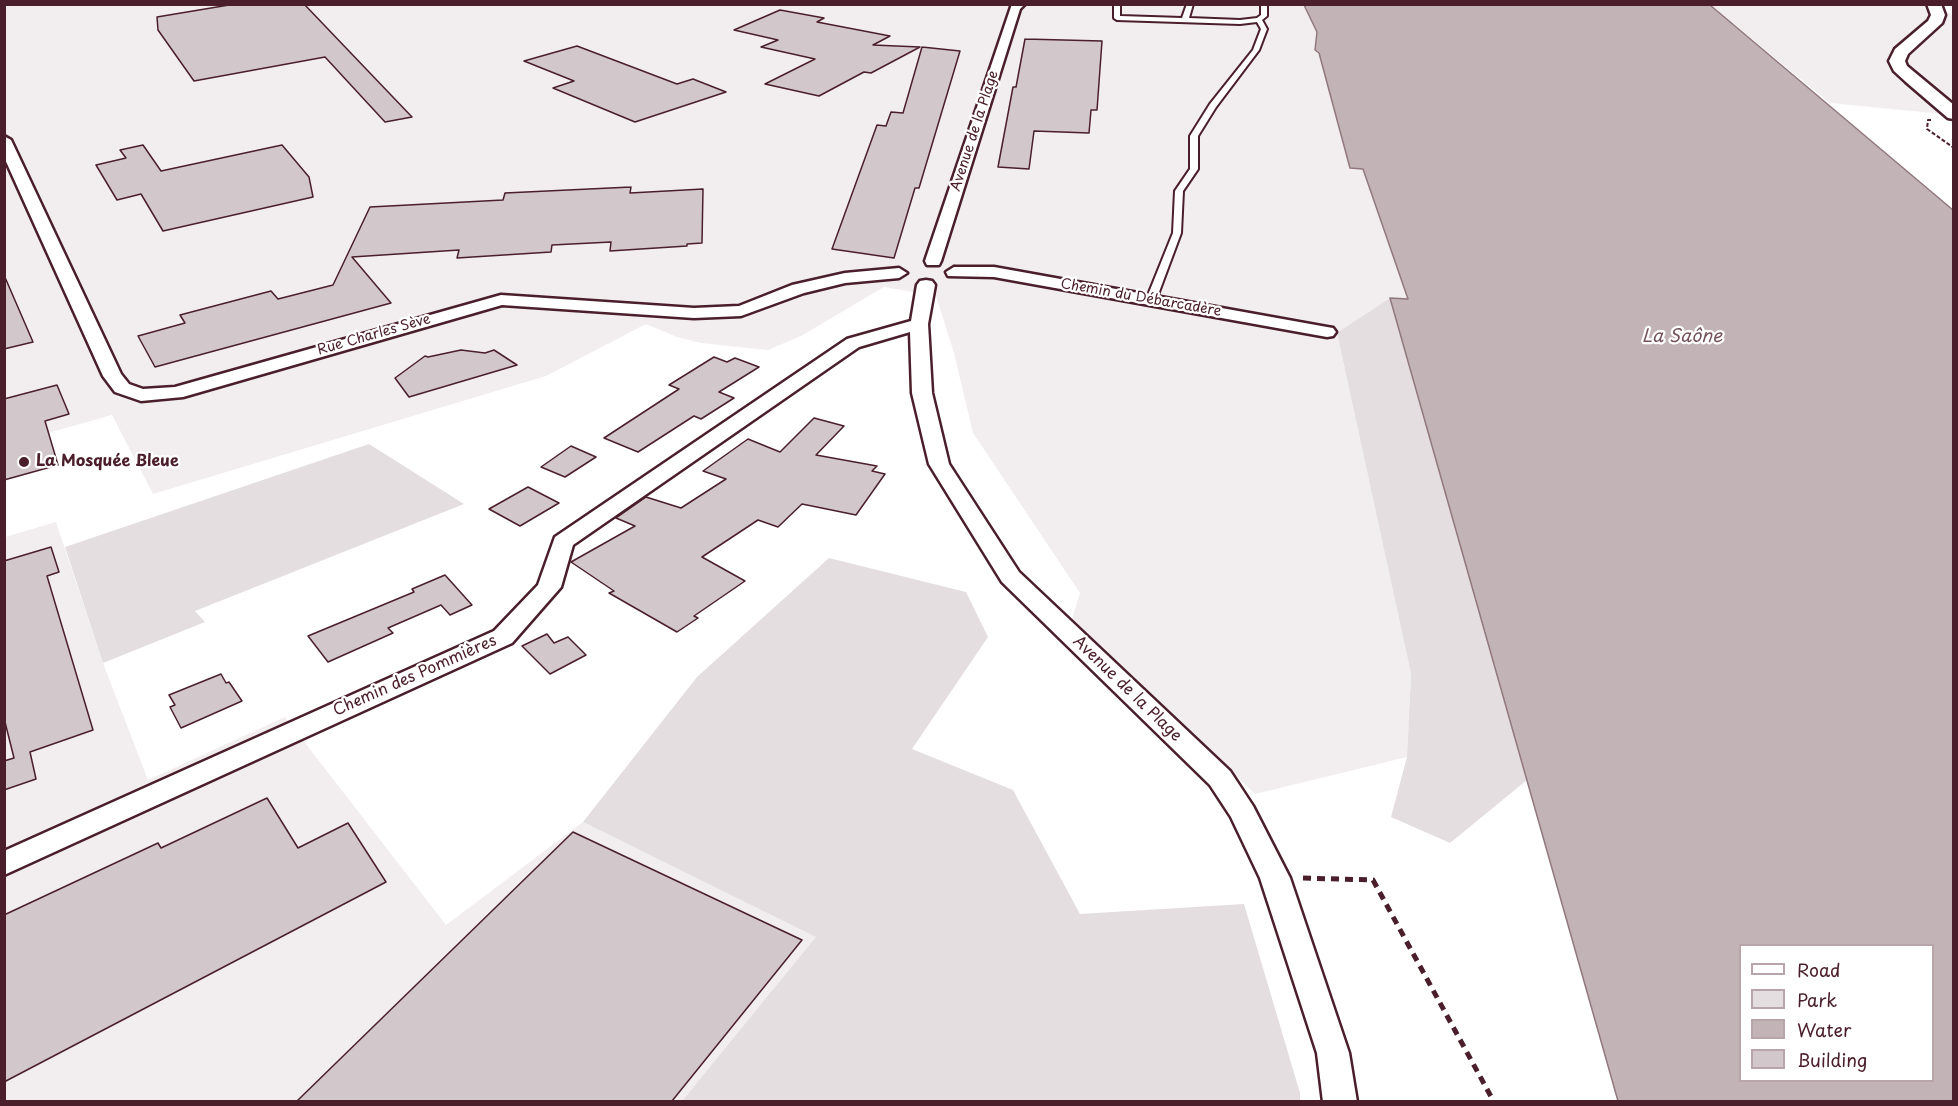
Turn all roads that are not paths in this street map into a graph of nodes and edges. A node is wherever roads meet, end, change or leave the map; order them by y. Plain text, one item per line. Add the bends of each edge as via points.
1 (1020, 4) edge
2 (1117, 4) edge
3 (1190, 4) edge
4 (1264, 4) edge
5 (1934, 4) edge
6 (1185, 20) junction
7 (1258, 20) junction
8 (1953, 114) edge
9 (4, 140) edge
10 (933, 261) junction
11 (954, 272) junction
12 (899, 273) junction
13 (926, 285) junction
14 (1151, 300) junction
15 (919, 324) junction
16 (1327, 332) dead end
17 (4, 864) edge
18 (1340, 1101) edge

1 - 10 street, Avenue de la Plage via 1015,8
2 - 6 lane via 1117,18
3 - 6 lane
4 - 7 lane via 1264,16
5 - 8 street via 1938,15 1935,23 1897,61
6 - 7 lane
7 - 14 lane via 1264,29 1256,50 1194,136 1194,169 1179,191 1177,233
9 - 12 street, Rue Charles Sève via 112,375 122,388 141,395 177,393 501,300 694,313 741,310 798,289 845,278
10 - 11 street via 948,264
10 - 12 street via 914,262
11 - 13 street via 950,279
11 - 14 street, Chemin du Débarcadère via 994,272
12 - 13 street via 908,282
13 - 15 street, Avenue de la Plage
14 - 16 street, Chemin du Débarcadère
15 - 17 street, Chemin des Pommières via 854,343 563,542 549,587 503,637
15 - 18 street, Avenue de la Plage via 922,393 939,464 1010,577 1220,778 1243,813 1275,878 1333,1053

